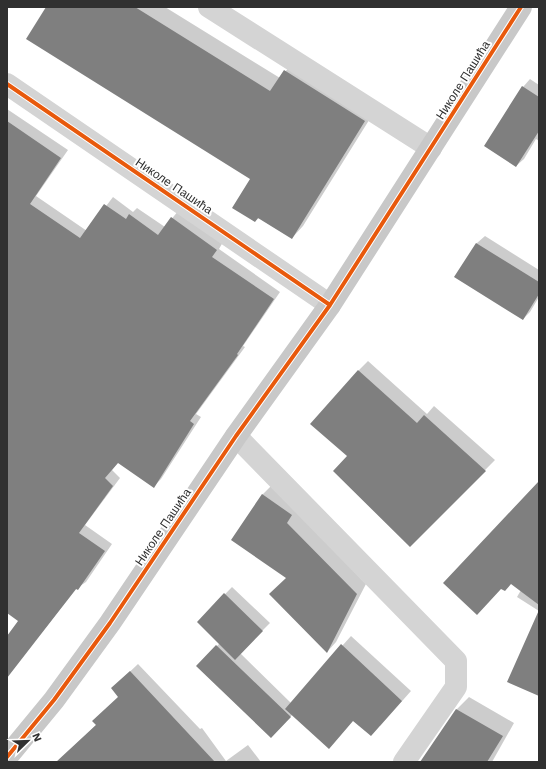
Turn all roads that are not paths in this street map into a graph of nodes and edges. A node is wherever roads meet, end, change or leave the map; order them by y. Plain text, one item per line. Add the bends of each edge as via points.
1 (209, 7) edge
2 (521, 7) edge
3 (7, 84) edge
4 (431, 148) junction
5 (330, 305) junction
6 (236, 436) junction
7 (7, 757) edge
8 (404, 762) edge

1 - 4 street
2 - 4 main road, Николе Пашића
3 - 5 street, Николе Пашића
4 - 5 main road, Николе Пашића
5 - 6 main road, Николе Пашића
6 - 7 main road, Николе Пашића via 110,623 54,700
6 - 8 street via 456,662 456,687

